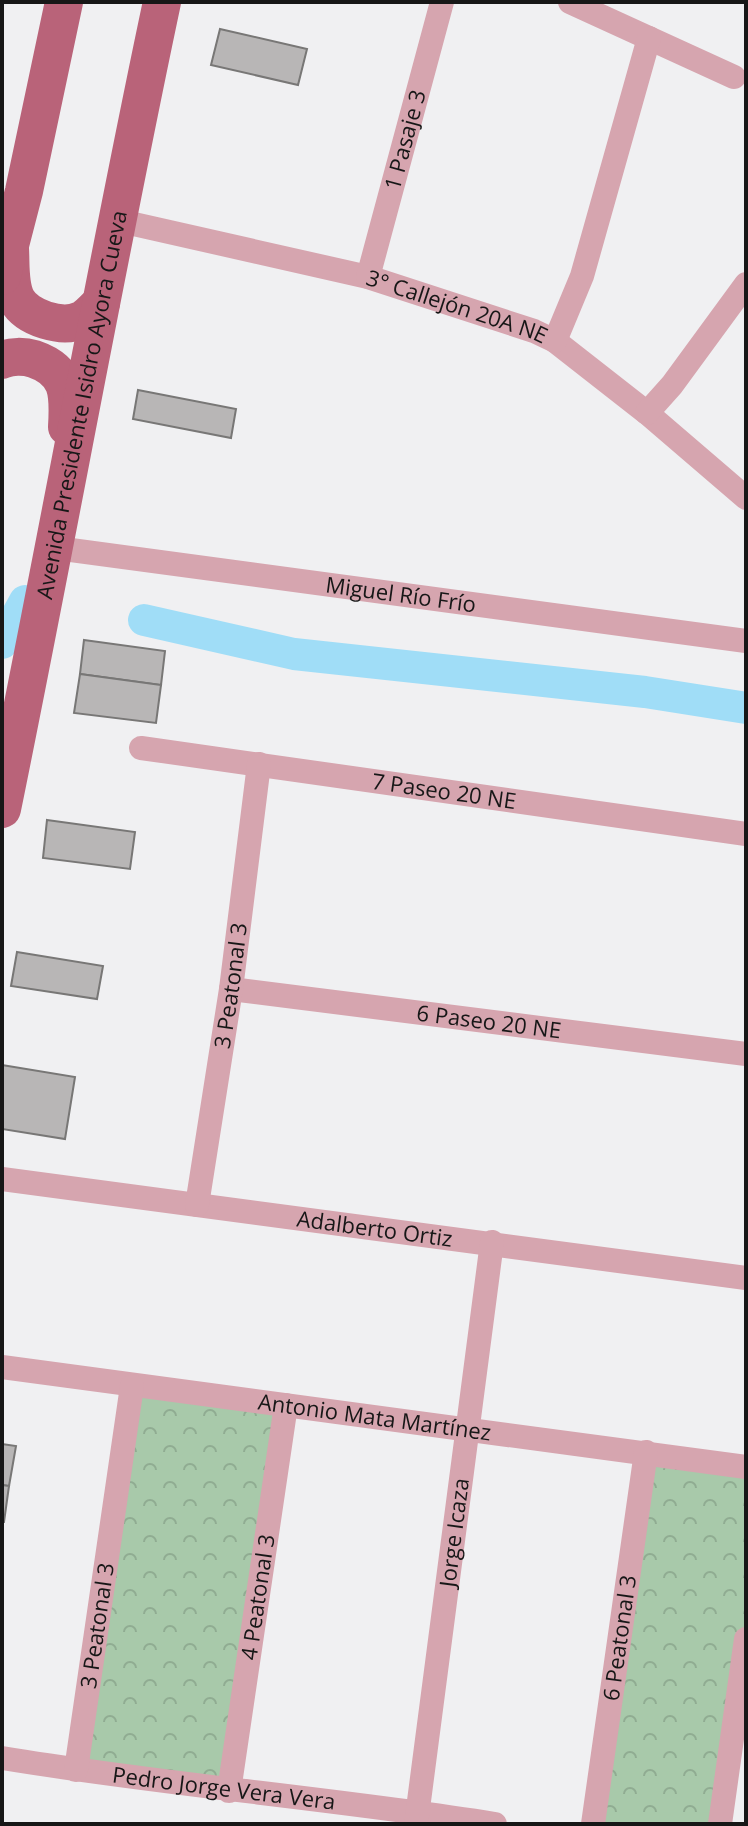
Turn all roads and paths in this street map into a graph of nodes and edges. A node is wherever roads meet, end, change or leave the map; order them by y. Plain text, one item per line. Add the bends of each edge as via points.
1 (64, 2) edge
2 (162, 2) edge
3 (442, 2) edge
4 (570, 2) edge
5 (649, 38) junction
6 (734, 77) dead end
7 (13, 188) edge
8 (116, 220) junction
9 (6, 261) edge
10 (368, 277) junction
11 (746, 284) edge
12 (101, 303) junction
13 (555, 341) junction
14 (2, 360) edge
15 (647, 413) junction
16 (65, 497) junction
17 (746, 498) edge
18 (56, 548) junction
19 (746, 641) edge
20 (141, 748) dead end
21 (259, 764) junction
22 (2, 809) edge
23 (746, 834) edge
24 (231, 989) junction
25 (746, 1054) edge
26 (2, 1179) edge
27 (197, 1205) junction
28 (492, 1242) junction
29 (746, 1278) edge
30 (2, 1367) edge
31 (132, 1386) junction
32 (286, 1405) junction
33 (466, 1430) junction
34 (646, 1452) junction
35 (746, 1467) edge
36 (746, 1639) edge
37 (2, 1758) edge
38 (76, 1770) junction
39 (229, 1791) junction
40 (416, 1818) edge
41 (495, 1824) edge
42 (593, 1824) edge
43 (720, 1824) edge

1 - 7 main road
2 - 8 main road, Avenida Presidente Isidro Ayora Cueva
3 - 10 street, 1 Pasaje 3
4 - 5 street
5 - 6 street
5 - 13 street via 582,276
7 - 9 main road
8 - 10 street, 3° Callejón 20A NE
8 - 12 main road, Avenida Presidente Isidro Ayora Cueva
9 - 12 main road via 26,311 62,323 81,320
10 - 13 street, 3° Callejón 20A NE
11 - 15 street
12 - 16 main road, Avenida Presidente Isidro Ayora Cueva
13 - 15 street, 3° Callejón 20A NE
14 - 16 main road via 29,358 61,376 68,398
15 - 17 street, 3° Callejón 20A NE
16 - 18 main road, Avenida Presidente Isidro Ayora Cueva
18 - 19 street, Miguel Río Frío
18 - 22 main road, Avenida Presidente Isidro Ayora Cueva
20 - 21 street, 7 Paseo 20 NE
21 - 23 street, 7 Paseo 20 NE
21 - 24 street, 3 Peatonal 3
24 - 25 street, 6 Paseo 20 NE
24 - 27 street, 3 Peatonal 3
26 - 27 street, Adalberto Ortiz
27 - 28 street, Adalberto Ortiz
28 - 29 street, Adalberto Ortiz
28 - 33 street, Jorge Icaza
30 - 31 street, Antonio Mata Martínez
31 - 32 street, Antonio Mata Martínez
31 - 38 street, 3 Peatonal 3
32 - 33 street, Antonio Mata Martínez
32 - 39 street, 4 Peatonal 3
33 - 34 street, Antonio Mata Martínez
33 - 40 street, Jorge Icaza
34 - 35 street, Antonio Mata Martínez
34 - 42 street, 6 Peatonal 3
36 - 43 street
37 - 38 street, Pedro Jorge Vera Vera
38 - 39 street, Pedro Jorge Vera Vera
39 - 40 street, Pedro Jorge Vera Vera
40 - 41 street, Pedro Jorge Vera Vera

